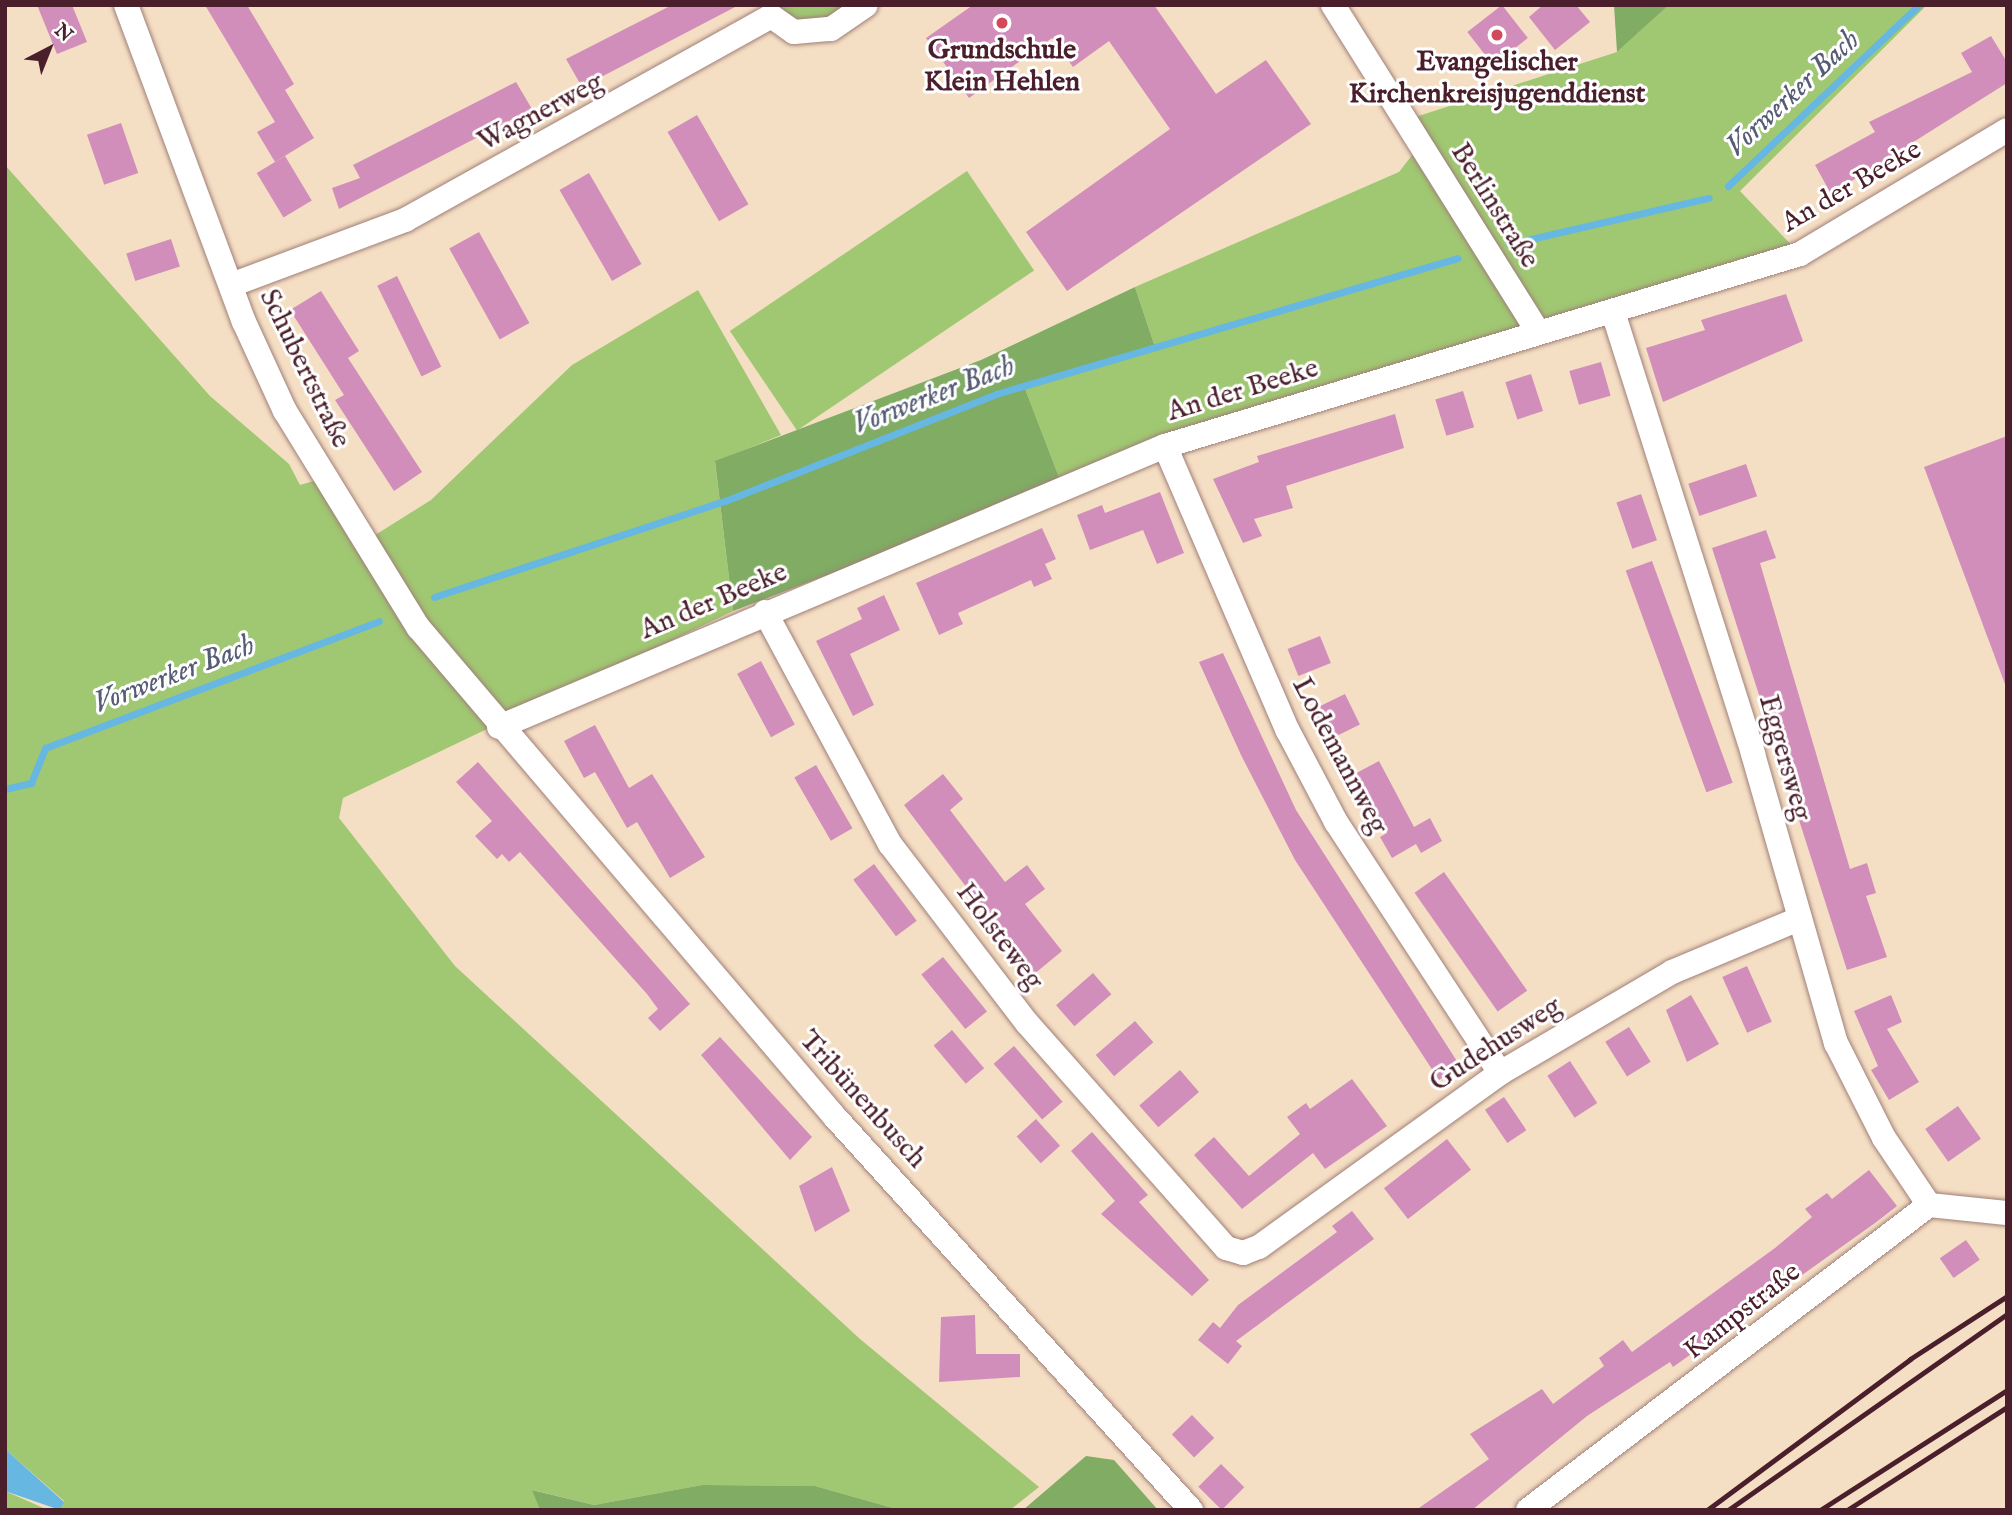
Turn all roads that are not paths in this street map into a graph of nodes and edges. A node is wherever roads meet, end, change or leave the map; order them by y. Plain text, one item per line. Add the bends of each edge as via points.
1 (126, 5) edge
2 (866, 5) edge
3 (1333, 5) edge
4 (768, 10) edge
5 (2007, 130) edge
6 (231, 285) junction
7 (1613, 312) junction
8 (1538, 332) junction
9 (1165, 446) junction
10 (765, 612) junction
11 (497, 725) junction
12 (1799, 919) junction
13 (1500, 1073) junction
14 (1929, 1205) junction
15 (2007, 1213) edge
16 (1243, 1253) joint
17 (1191, 1510) edge
18 (1528, 1510) edge

1 - 6 street, Schubertstraße
2 - 4 street, Wagnerweg via 831,29 794,32
3 - 8 street, Berlinstraße
4 - 6 street, Wagnerweg via 405,220
5 - 7 street, An der Beeke via 1800,254
6 - 11 street, Schubertstraße via 285,411 324,478 418,626
7 - 8 street, An der Beeke
7 - 12 street, Eggersweg
8 - 9 street, An der Beeke
9 - 10 street, An der Beeke
9 - 13 street, Lodemannweg via 1287,731 1336,822
10 - 11 street, An der Beeke
10 - 16 street, Holsteweg via 890,844 1027,1023 1226,1248
11 - 17 street, Tribünenbusch via 834,1116
12 - 13 street, Gudehusweg via 1672,972
12 - 14 street, Eggersweg via 1836,1043 1884,1138
13 - 16 street, Gudehusweg
14 - 15 street
14 - 18 street, Kampstraße

